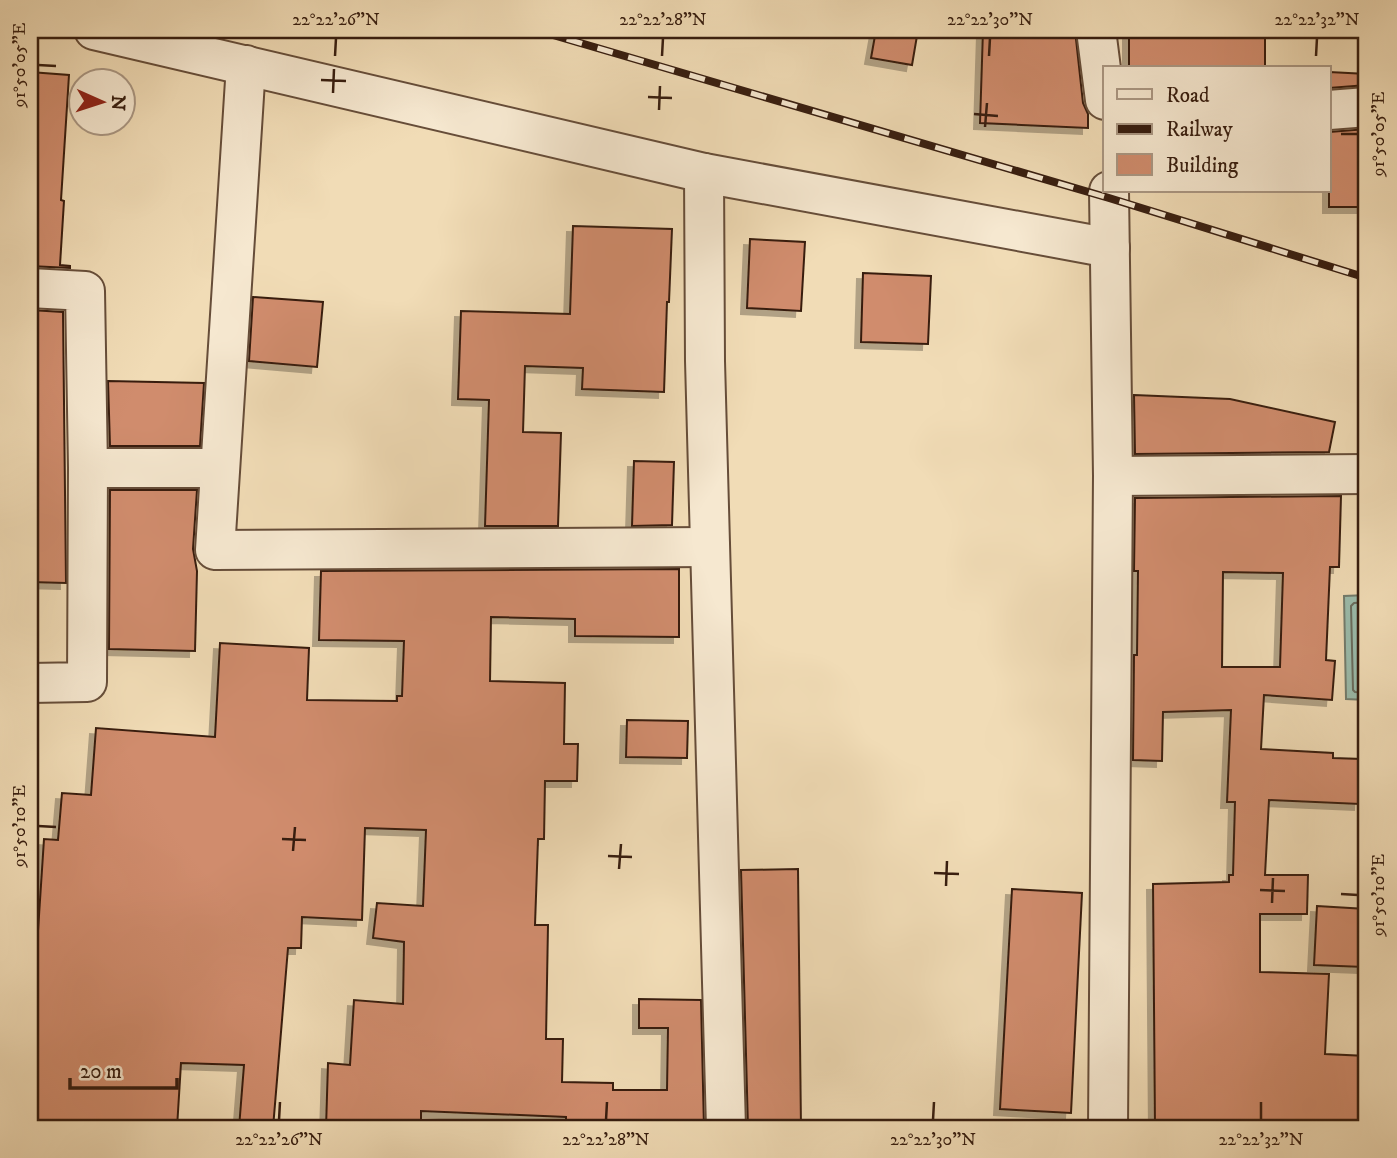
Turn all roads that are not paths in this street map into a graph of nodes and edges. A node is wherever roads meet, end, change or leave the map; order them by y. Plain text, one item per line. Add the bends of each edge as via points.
1 (94, 30) edge
2 (1096, 30) edge
3 (246, 65) junction
4 (1103, 84) edge
5 (1367, 107) edge
6 (1330, 110) edge
7 (704, 173) junction
8 (1109, 192) edge
9 (1110, 248) junction
10 (30, 288) edge
11 (89, 468) junction
12 (220, 468) junction
13 (1367, 474) edge
14 (1113, 476) junction
15 (710, 547) junction
16 (30, 683) edge
17 (726, 1128) edge
18 (1108, 1128) edge

1 - 3 street
2 - 4 street
3 - 7 street
3 - 12 street
5 - 6 street
7 - 9 street
7 - 15 street
8 - 9 street
9 - 14 street
10 - 11 street via 85,291
11 - 12 street
11 - 16 street via 87,682
12 - 15 street via 215,550
13 - 14 street
14 - 18 street
15 - 17 street

